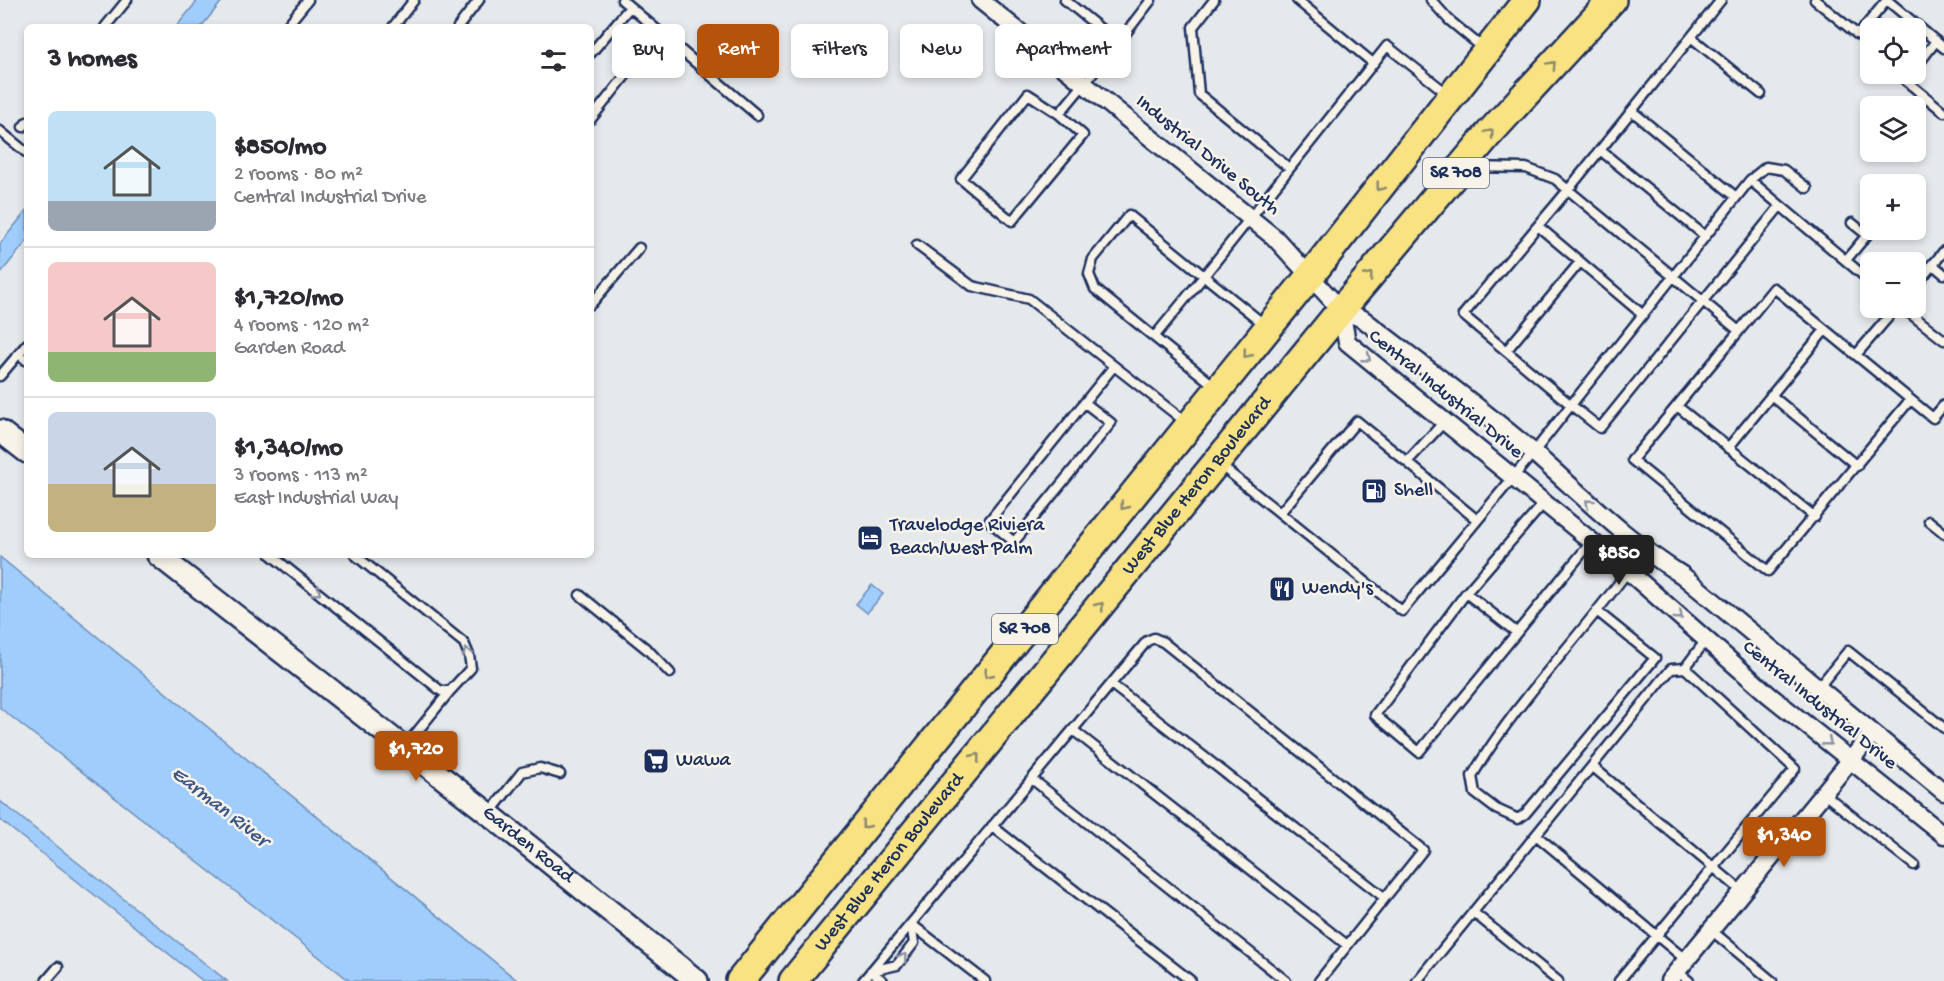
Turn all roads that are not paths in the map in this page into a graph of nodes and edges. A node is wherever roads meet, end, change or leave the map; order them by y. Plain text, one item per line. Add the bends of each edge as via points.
1 (309, 0) edge
2 (414, 0) edge
3 (479, 0) edge
4 (622, 0) edge
5 (1065, 0) edge
6 (1151, 0) edge
7 (1214, 0) edge
8 (1297, 0) edge
9 (1431, 0) edge
10 (1527, 0) edge
11 (1612, 0) edge
12 (1722, 0) edge
13 (1815, 0) edge
14 (1887, 0) edge
15 (122, 2) edge
16 (986, 2) edge
17 (630, 7) junction
18 (107, 24) edge
19 (289, 24) edge
20 (395, 24) edge
21 (460, 24) edge
22 (650, 24) edge
23 (1095, 24) edge
24 (1131, 26) edge
25 (1692, 38) junction
26 (1936, 41) junction
27 (1944, 48) edge
28 (594, 49) edge
29 (1487, 51) junction
30 (685, 53) edge
31 (1926, 54) edge
32 (1373, 63) junction
33 (624, 78) edge
34 (1089, 78) edge
35 (1084, 84) junction
36 (1910, 84) edge
37 (1761, 94) dead end
38 (1451, 97) junction
39 (1632, 111) junction
40 (1944, 112) edge
41 (1059, 114) junction
42 (594, 115) edge
43 (757, 115) dead end
44 (0, 131) edge
45 (1600, 150) junction
46 (24, 151) edge
47 (1461, 167) junction
48 (1289, 168) junction
49 (1750, 180) junction
50 (1807, 188) dead end
51 (1568, 190) junction
52 (1736, 197) junction
53 (1780, 206) junction
54 (1249, 217) junction
55 (1852, 223) dead end
56 (1538, 226) junction
57 (1705, 236) junction
58 (917, 245) dead end
59 (639, 248) dead end
60 (1944, 250) edge
61 (1846, 260) junction
62 (1580, 262) junction
63 (1932, 264) junction
64 (1860, 272) edge
65 (1926, 272) edge
66 (1944, 274) edge
67 (1204, 276) junction
68 (1310, 276) junction
69 (1673, 276) junction
70 (594, 300) edge
71 (1703, 301) junction
72 (1341, 310) junction
73 (1642, 314) junction
74 (1887, 318) edge
75 (1916, 318) edge
76 (1268, 327) junction
77 (1825, 330) junction
78 (1739, 331) junction
79 (1154, 337) junction
80 (1944, 340) edge
81 (24, 348) edge
82 (1506, 351) junction
83 (19, 354) junction
84 (1856, 355) junction
85 (24, 358) edge
86 (1114, 366) junction
87 (0, 376) edge
88 (1218, 389) junction
89 (1771, 395) junction
90 (1910, 400) junction
91 (1085, 403) junction
92 (1571, 405) junction
93 (1944, 405) edge
94 (1677, 406) junction
95 (1444, 422) junction
96 (1189, 425) junction
97 (0, 431) edge
98 (1728, 448) junction
99 (24, 450) edge
100 (1534, 452) junction
101 (1407, 462) junction
102 (1217, 463) junction
103 (1857, 466) junction
104 (1512, 477) junction
105 (1544, 503) junction
106 (1280, 513) junction
107 (1815, 517) junction
108 (1476, 519) junction
109 (1929, 521) dead end
110 (1944, 533) edge
111 (1592, 541) junction
112 (162, 558) edge
113 (275, 558) edge
114 (359, 558) edge
115 (1628, 571) junction
116 (1466, 593) junction
117 (580, 595) dead end
118 (1598, 612) junction
119 (1516, 632) junction
120 (1706, 640) junction
121 (1685, 668) junction
122 (670, 673) dead end
123 (1111, 684) junction
124 (1817, 689) junction
125 (450, 691) junction
126 (1944, 728) edge
127 (1073, 730) junction
128 (1872, 734) junction
129 (404, 748) junction
130 (1851, 760) junction
131 (1593, 767) junction
132 (560, 774) dead end
133 (1032, 779) junction
134 (1944, 792) edge
135 (1823, 793) junction
136 (489, 814) junction
137 (992, 825) junction
138 (1944, 835) edge
139 (1537, 836) junction
140 (1914, 865) dead end
141 (1714, 868) junction
142 (1743, 892) junction
143 (1385, 898) junction
144 (1474, 913) junction
145 (911, 924) junction
146 (1711, 930) junction
147 (1656, 936) junction
148 (1347, 945) junction
149 (58, 967) dead end
150 (871, 971) junction
151 (1680, 973) edge
152 (46, 981) edge
153 (697, 981) edge
154 (740, 981) edge
155 (793, 981) edge
156 (863, 981) edge
157 (884, 981) edge
158 (986, 981) edge
159 (1191, 981) edge
160 (1286, 981) edge
161 (1319, 981) edge
162 (1417, 981) edge
163 (1558, 981) edge
164 (1619, 981) edge
165 (1772, 981) edge

1 - 19 lane
2 - 20 lane
3 - 21 lane
4 - 17 lane
5 - 23 lane
6 - 24 lane
7 - 48 lane via 1193,27 1199,94
8 - 32 lane
9 - 29 lane
10 - 29 main road, SR 708
47 -> 11 main road, West Blue Heron Boulevard / SR 708
12 - 25 lane
13 - 14 lane via 1858,35
14 - 26 lane
15 - 18 lane
16 - 35 street, Industrial Drive South
17 - 22 lane
17 - 28 lane
25 - 37 lane
25 - 39 lane
26 - 27 lane
26 - 31 lane
29 - 38 main road, SR 708
30 - 43 lane
32 - 38 lane via 1387,46
32 - 48 lane
33 - 42 lane
34 - 35 lane
35 - 41 lane
35 - 54 street, Industrial Drive South
36 - 40 lane
38 -> 68 main road, SR 708
39 - 45 lane
39 - 52 lane
41 - 41 lane via 1028,93 961,179 1012,221 1083,135
44 - 46 lane
45 - 51 lane
45 - 57 lane
47 - 51 lane via 1526,168 1555,179
72 -> 47 main road, West Blue Heron Boulevard / SR 708
48 - 54 lane
49 - 50 lane via 1766,167 1784,170
49 - 52 lane
49 - 53 lane
51 - 56 lane
51 - 69 lane
52 - 57 lane
53 - 61 lane
53 - 71 lane
54 - 67 lane
54 - 68 street, Industrial Drive South
55 - 61 lane via 1867,235
56 - 62 lane
56 - 82 lane via 1463,315
57 - 69 lane
58 - 86 lane via 972,286 1029,300
59 - 70 lane
60 - 63 lane
61 - 64 lane
62 - 73 lane
62 - 82 lane
63 - 65 lane
63 - 66 lane
67 - 76 lane
67 - 79 lane
67 - 79 lane via 1129,215 1093,260 1089,274 1095,289
68 - 72 street, Industrial Drive South
68 - 76 main road, SR 708
69 - 71 lane
69 - 73 lane
71 - 78 lane
71 - 92 lane via 1600,428
72 -> 95 street, Central Industrial Drive via 1347,342
72 - 100 street, Central Industrial Drive via 1363,319
72 - 102 main road, West Blue Heron Boulevard / SR 708
73 - 92 lane
74 - 84 lane
75 - 80 lane
76 -> 88 main road, SR 708
77 - 78 lane via 1774,288
77 - 84 lane
77 - 89 lane
78 - 94 lane
79 - 88 lane
81 - 83 lane
82 - 92 lane
83 - 85 lane
83 - 87 lane
84 - 90 lane
86 - 91 lane
86 - 96 lane
88 - 96 main road, SR 708
89 - 98 lane
89 - 103 lane
90 - 93 lane via 1934,418
90 - 103 lane
91 - 91 lane via 989,521 1014,542 1111,423
92 - 100 lane
94 - 98 lane
94 - 107 lane via 1632,460 1768,571
95 - 101 lane
95 - 104 street, Central Industrial Drive
96 -> 154 main road, SR 708
97 - 99 street
98 - 107 lane
100 - 104 lane
124 -> 100 street, Central Industrial Drive via 1682,575 1612,524
101 - 106 lane via 1357,421
101 - 108 lane
102 - 106 lane
155 -> 102 main road, West Blue Heron Boulevard / SR 708
103 - 107 lane
104 - 105 street, Central Industrial Drive
104 - 108 lane
105 - 111 street, Central Industrial Drive
105 - 116 lane
106 - 108 lane via 1401,611
109 - 110 lane
111 - 115 street, Central Industrial Drive
111 - 119 lane
112 - 129 street, Garden Road
113 -> 125 lane via 441,692
125 -> 114 lane via 471,668 464,643
115 - 118 lane
115 -> 120 street, Central Industrial Drive
116 - 119 lane
116 - 119 lane via 1375,715 1419,752
117 - 122 lane
118 - 118 lane via 1655,658 1518,819 1475,793 1472,776 1493,741
120 - 121 lane
120 -> 130 street, Central Industrial Drive
121 - 131 lane via 1671,669
121 - 141 lane via 1795,769
123 - 127 lane
123 - 143 lane
123 - 143 lane via 1147,641 1154,638 1162,642 1423,850
124 - 126 lane via 1848,651
124 - 128 street, Central Industrial Drive
125 - 129 lane
127 - 133 lane
127 - 148 lane
128 - 130 street
128 - 134 street, Central Industrial Drive
129 - 136 street, Garden Road
130 - 135 street
130 - 138 street, Central Industrial Drive
131 - 139 lane
131 - 141 lane
132 - 136 lane via 540,768 522,772
133 - 137 lane
133 - 160 lane
135 - 140 lane
135 - 142 street
136 - 153 street, Garden Road
137 - 145 lane
137 - 159 lane
139 - 144 lane
139 - 147 lane
141 - 142 lane
141 - 147 lane
142 - 146 street
143 - 148 lane
144 - 162 lane
144 - 163 lane
145 - 150 lane
150 -> 145 lane via 897,965 914,943
145 - 158 lane
146 - 151 street
146 - 165 lane
147 - 151 lane
147 - 164 lane
148 - 161 lane
149 - 152 lane
150 - 156 lane
150 - 157 lane

